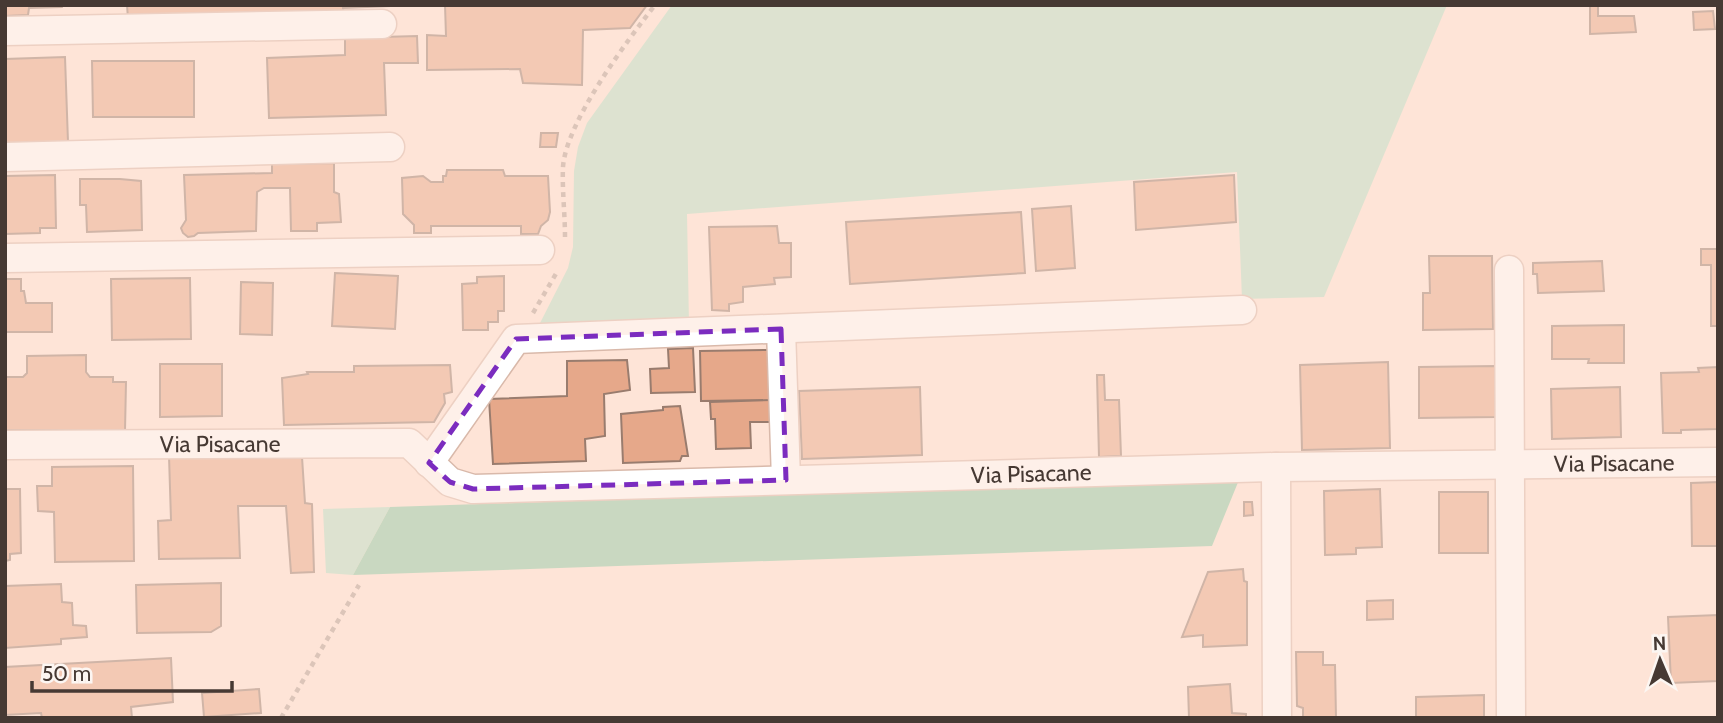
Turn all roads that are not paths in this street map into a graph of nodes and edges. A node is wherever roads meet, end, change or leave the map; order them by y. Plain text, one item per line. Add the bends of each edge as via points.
1 (382, 24) dead end
2 (5, 31) edge
3 (390, 147) dead end
4 (5, 156) edge
5 (555, 250) road end
6 (5, 258) edge
7 (1509, 270) dead end
8 (1242, 310) dead end
9 (781, 329) junction
10 (5, 445) edge
11 (1718, 462) edge
12 (429, 463) junction
13 (1510, 463) junction
14 (1276, 467) junction
15 (786, 480) junction
16 (1278, 718) edge
17 (1511, 718) edge

1 - 2 street
3 - 4 street
5 - 6 street
7 - 13 street
8 - 9 street
9 - 12 street via 516,340
9 - 15 street
10 - 12 street, Via Pisacane via 409,443
11 - 13 street, Via Pisacane
12 - 15 street, Via Pisacane via 450,482 472,489
13 - 14 street, Via Pisacane
13 - 17 street
14 - 15 street, Via Pisacane
14 - 16 street

